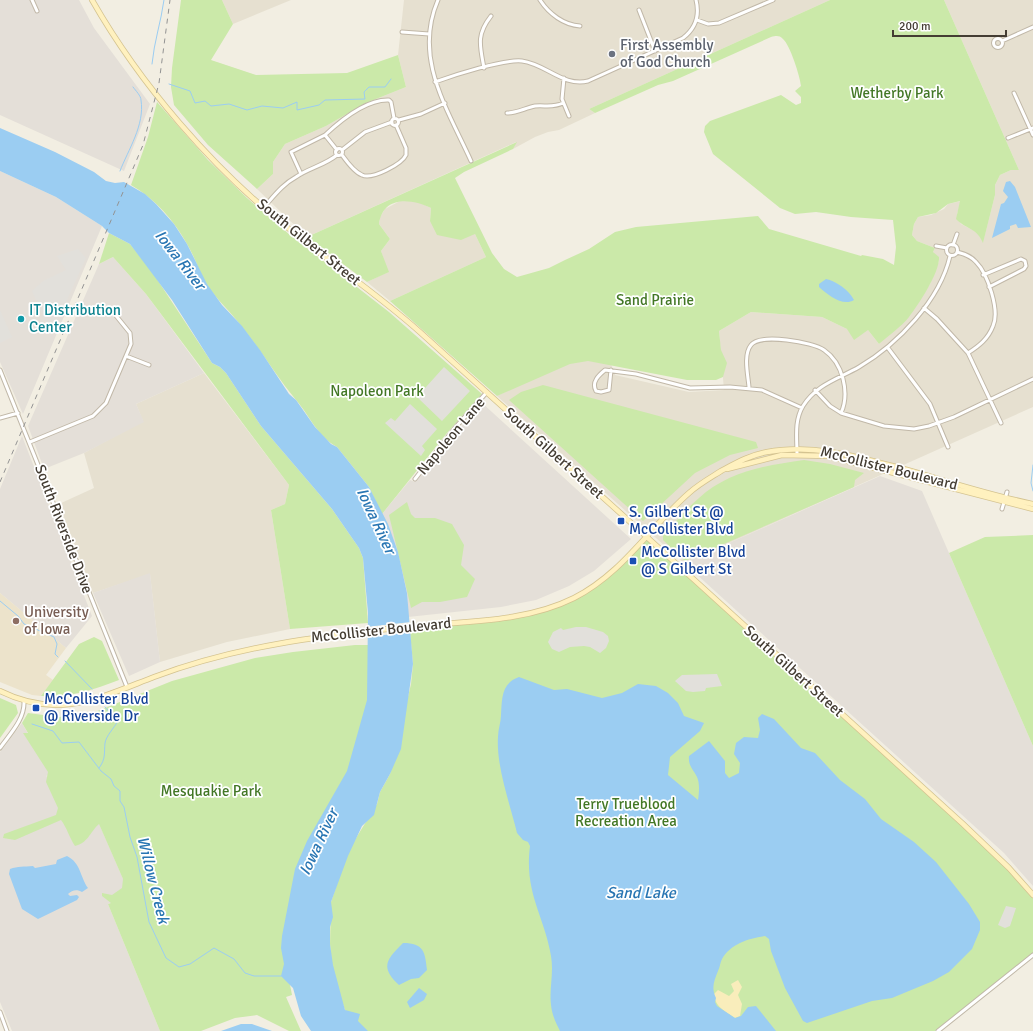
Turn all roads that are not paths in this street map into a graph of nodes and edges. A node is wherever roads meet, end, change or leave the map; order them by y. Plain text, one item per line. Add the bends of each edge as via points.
1 (32, 0) edge
2 (92, 0) edge
3 (438, 0) edge
4 (540, 0) edge
5 (696, 0) edge
6 (773, 0) edge
7 (639, 10) dead end
8 (37, 11) dead end
9 (491, 16) dead end
10 (697, 20) junction
11 (580, 26) dead end
12 (1033, 26) edge
13 (402, 32) dead end
14 (428, 34) junction
15 (1002, 41) dead end
16 (655, 51) junction
17 (484, 68) junction
18 (564, 78) junction
19 (435, 82) junction
20 (1014, 92) dead end
21 (444, 103) junction
22 (563, 103) junction
23 (507, 113) dead end
24 (569, 116) dead end
25 (394, 118) junction
26 (398, 120) junction
27 (392, 122) junction
28 (396, 125) junction
29 (1032, 128) edge
30 (325, 135) junction
31 (1033, 135) edge
32 (1008, 138) dead end
33 (337, 150) junction
34 (342, 150) junction
35 (337, 155) junction
36 (342, 155) junction
37 (471, 161) dead end
38 (301, 174) junction
39 (264, 207) junction
40 (957, 234) dead end
41 (953, 245) junction
42 (936, 246) dead end
43 (947, 248) junction
44 (957, 252) junction
45 (950, 256) junction
46 (983, 275) junction
47 (988, 287) junction
48 (924, 308) junction
49 (113, 312) dead end
50 (888, 348) junction
51 (968, 353) junction
52 (126, 356) junction
53 (149, 365) dead end
54 (0, 370) edge
55 (611, 370) junction
56 (841, 376) junction
57 (1033, 378) edge
58 (748, 387) junction
59 (815, 390) junction
60 (487, 392) junction
61 (990, 398) junction
62 (802, 408) junction
63 (18, 413) junction
64 (841, 413) junction
65 (0, 418) edge
66 (938, 423) junction
67 (1001, 423) dead end
68 (30, 442) junction
69 (948, 447) dead end
70 (797, 448) junction
71 (797, 454) junction
72 (723, 470) junction
73 (415, 479) dead end
74 (1005, 497) junction
75 (1033, 504) edge
76 (1002, 509) dead end
77 (1033, 509) edge
78 (648, 537) junction
79 (127, 687) junction
80 (0, 691) edge
81 (24, 701) junction
82 (0, 748) edge
83 (1033, 895) edge
84 (1033, 955) edge
85 (0, 1012) edge
86 (7, 1031) edge
87 (938, 1031) edge

1 - 8 street
2 - 39 main road, South Gilbert Street via 129,56 176,118 212,158
3 - 14 street
4 - 11 street via 555,17 571,26
5 - 10 street
6 - 10 street via 719,23 708,24
7 - 16 street
9 - 17 street via 480,35
10 - 16 street via 692,30 683,38
12 - 15 street
13 - 14 street
14 - 19 street via 428,52
16 - 18 street via 588,81 574,82
17 - 18 street via 522,61
17 - 19 street
18 - 22 street via 561,93
19 - 21 street
20 - 29 street
21 - 26 street via 421,114
21 - 37 street
22 - 23 street
22 - 24 street
25 - 26 street
25 - 27 street
25 - 30 street via 391,102 386,100 357,110
26 - 28 street
27 - 28 street
27 - 34 street via 365,132
28 - 36 street via 406,148 406,155 400,164 364,176
29 - 31 street
29 - 32 street
30 - 33 street
30 - 38 street via 291,152
33 - 34 street
33 - 35 street
34 - 36 street
35 - 36 street
35 - 38 street
38 - 39 street via 282,188
39 - 60 main road, South Gilbert Street via 285,227 402,316
40 - 41 street
41 - 43 street
41 - 44 street via 958,249
42 - 43 street
43 - 45 street
44 - 45 street via 956,255
44 - 46 street via 967,254 977,263
45 - 48 street via 947,267
46 - 47 street
46 - 47 street via 1021,259 1025,261 1024,269
47 - 51 street via 996,311 994,325 982,344
48 - 50 street
48 - 51 street via 938,319
49 - 52 street via 131,337
50 - 56 street
50 - 66 street via 919,387
51 - 61 street
52 - 53 street
52 - 68 street via 107,401 100,411
54 - 63 street, South Riverside Drive
55 - 55 street via 605,370 594,382 596,391 609,390
55 - 58 street via 690,388
56 - 58 street via 830,355 818,346 760,339 748,349
56 - 59 street
56 - 64 street via 846,394
57 - 61 street
58 - 62 street via 776,395
59 - 62 street
59 - 64 street via 830,406
60 - 73 street, Napoleon Lane
60 - 78 main road, South Gilbert Street
61 - 66 street
61 - 67 street
62 - 70 street via 797,425
63 - 65 street
63 - 68 street, South Riverside Drive
64 - 66 street via 899,428 914,429
66 - 69 street
68 - 79 street, South Riverside Drive
70 - 71 street
70 - 72 main road, McCollister Boulevard via 763,452 733,463
70 - 74 main road, McCollister Boulevard via 832,451
71 - 72 main road, McCollister Boulevard via 764,458
71 - 74 main road, McCollister Boulevard via 828,456
72 - 78 main road, McCollister Boulevard via 690,491
74 - 75 main road, McCollister Boulevard
74 - 76 street
74 - 77 main road, McCollister Boulevard
78 - 79 main road, McCollister Boulevard via 612,573 590,589 566,602 526,614 278,643 217,656
78 - 83 main road, South Gilbert Street via 985,845
79 - 81 main road, McCollister Boulevard via 75,705 49,706
80 - 81 main road, McCollister Boulevard
81 - 82 street via 20,720
84 - 87 street
85 - 86 street

